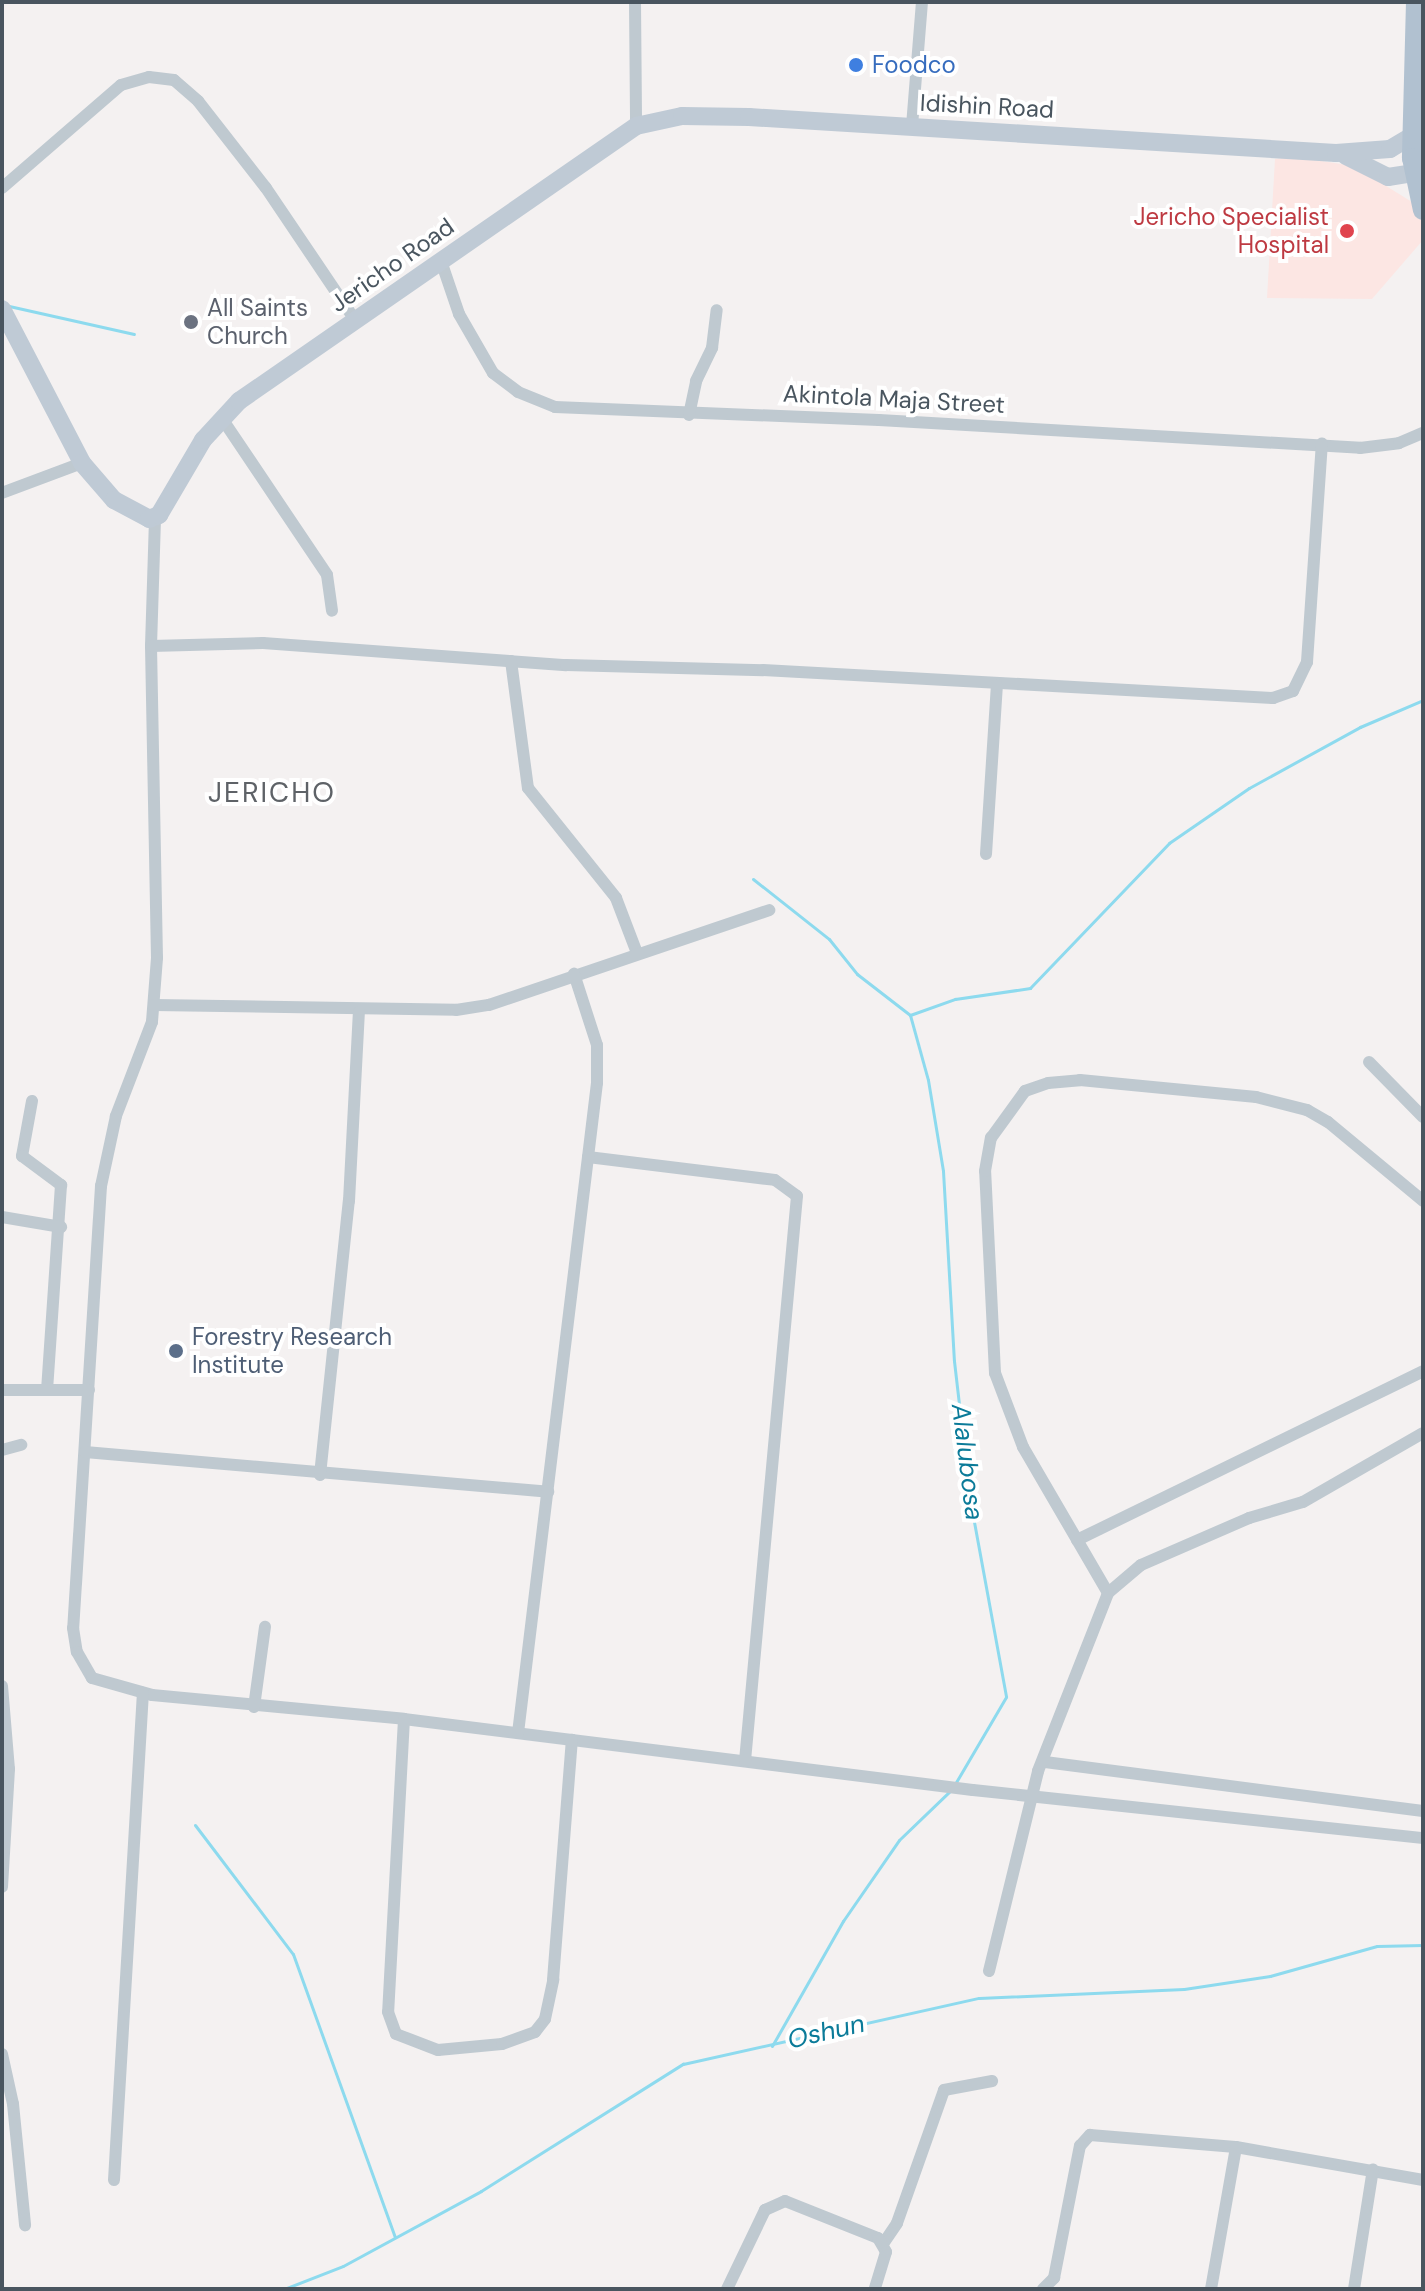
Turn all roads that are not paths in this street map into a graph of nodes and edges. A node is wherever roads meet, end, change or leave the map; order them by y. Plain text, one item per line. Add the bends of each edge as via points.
1 (635, 2) edge
2 (922, 2) edge
3 (1416, 2) edge
4 (636, 126) junction
5 (912, 126) junction
6 (1412, 136) junction
7 (1336, 153) junction
8 (1413, 173) junction
9 (2, 188) edge
10 (1423, 210) edge
11 (441, 261) junction
12 (2, 309) edge
13 (717, 310) dead end
14 (355, 320) junction
15 (689, 415) junction
16 (221, 417) junction
17 (1423, 433) edge
18 (1322, 444) junction
19 (82, 463) junction
20 (2, 493) edge
21 (155, 519) junction
22 (332, 611) dead end
23 (151, 646) junction
24 (511, 661) junction
25 (997, 685) junction
26 (986, 854) dead end
27 (769, 910) dead end
28 (637, 953) junction
29 (574, 974) junction
30 (154, 1005) junction
31 (359, 1012) junction
32 (1369, 1062) dead end
33 (1423, 1095) edge
34 (32, 1101) dead end
35 (1412, 1106) junction
36 (1423, 1117) edge
37 (588, 1157) junction
38 (1423, 1201) edge
39 (2, 1217) edge
40 (61, 1227) junction
41 (1423, 1371) edge
42 (2, 1390) edge
43 (47, 1390) junction
44 (89, 1390) junction
45 (1423, 1433) edge
46 (21, 1445) dead end
47 (2, 1450) edge
48 (85, 1452) junction
49 (320, 1475) junction
50 (548, 1492) junction
51 (1077, 1540) junction
52 (1108, 1593) junction
53 (265, 1627) dead end
54 (2, 1686) edge
55 (143, 1693) junction
56 (254, 1707) junction
57 (404, 1719) junction
58 (518, 1733) junction
59 (572, 1740) junction
60 (745, 1761) junction
61 (1045, 1762) junction
62 (1035, 1795) junction
63 (1423, 1811) edge
64 (1423, 1838) edge
65 (2, 1887) edge
66 (989, 1971) dead end
67 (2, 2054) edge
68 (992, 2081) dead end
69 (1236, 2147) junction
70 (1373, 2169) junction
71 (114, 2180) dead end
72 (1423, 2180) edge
73 (25, 2225) dead end
74 (883, 2244) junction
75 (727, 2289) edge
76 (875, 2289) edge
77 (1043, 2289) edge
78 (1211, 2289) edge
79 (1354, 2289) edge

1 - 4 street
2 - 5 street
3 - 6 main road
4 - 5 street, Idishin Road via 708,116
4 - 11 street, Jericho Road
5 - 7 street, Idishin Road
6 - 7 street via 1390,149
6 - 8 main road
7 - 8 street via 1388,177
8 - 10 main road
9 - 14 street via 121,85 149,77 174,80 198,101 266,188
11 - 14 street, Jericho Road
11 - 15 street, Akintola Maja Street via 480,353 507,386 555,407
12 - 19 street
13 - 15 street via 712,348 696,381
14 - 16 street, Jericho Road
15 - 18 street, Akintola Maja Street via 789,415
16 - 21 street, Jericho Road
16 - 22 street via 327,575
17 - 18 street, Akintola Maja Street via 1379,446
18 - 25 street via 1310,639 1303,680 1293,691 1248,699
19 - 20 street
19 - 21 street via 114,500 138,516
21 - 23 street
23 - 24 street via 263,643
23 - 30 street via 159,888
24 - 25 street
24 - 28 street via 528,788 616,898
25 - 26 street
27 - 28 street
28 - 29 street
29 - 31 street via 489,1005 424,1013
29 - 37 street via 597,1045
30 - 31 street
30 - 44 street via 148,1040 107,1148
31 - 49 street via 351,1185
32 - 35 street
33 - 35 street
34 - 40 street via 22,1156 61,1185
35 - 36 street
37 - 50 street
37 - 60 street via 763,1177 783,1183 797,1196
38 - 51 street via 1328,1122 1283,1102 1080,1080 1025,1091 991,1138 985,1171 995,1373 1017,1435
39 - 40 street
40 - 43 street
41 - 51 street
42 - 43 street
43 - 44 street
44 - 48 street
45 - 52 street via 1303,1502 1249,1518 1141,1565
46 - 47 street
48 - 49 street
48 - 55 street via 74,1641 92,1678
49 - 50 street
50 - 58 street
51 - 52 street
52 - 61 street
53 - 56 street
54 - 65 street via 9,1769
55 - 56 street
55 - 71 street
56 - 57 street
57 - 58 street
57 - 59 street via 388,2012 396,2034 438,2050 502,2044 535,2032 545,2019 553,1980
58 - 59 street
59 - 60 street
60 - 62 street
61 - 62 street
61 - 63 street
62 - 64 street
62 - 66 street
67 - 73 street via 13,2104
68 - 74 street via 944,2090 897,2223
69 - 70 street
69 - 77 street via 1099,2133 1083,2138 1059,2262
69 - 78 street
70 - 72 street
70 - 79 street
74 - 75 street via 869,2232 785,2201 776,2203 765,2210
74 - 76 street

